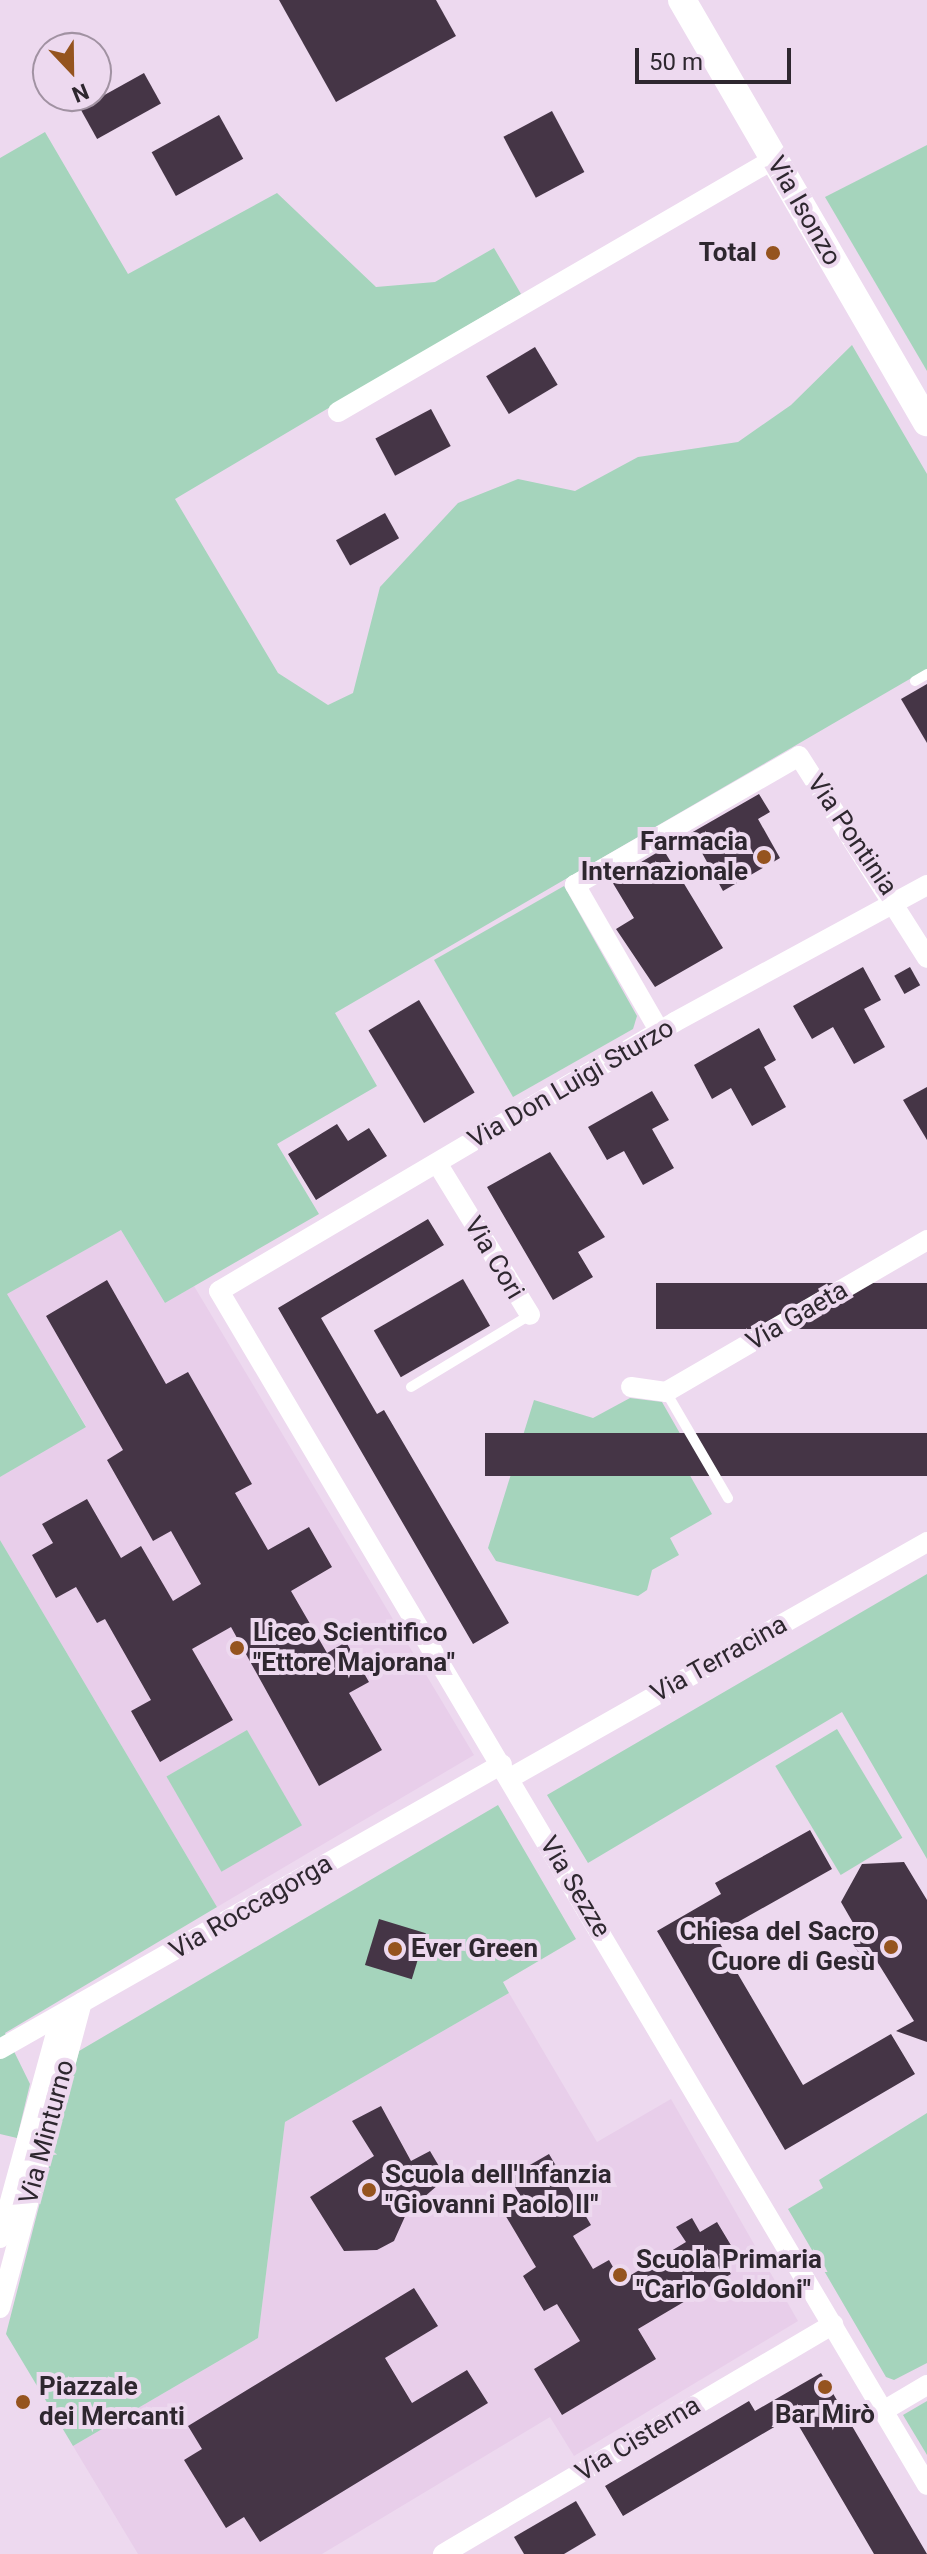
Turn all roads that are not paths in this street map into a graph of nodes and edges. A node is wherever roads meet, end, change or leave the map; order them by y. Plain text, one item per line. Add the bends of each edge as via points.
1 (682, 0) edge
2 (774, 159) junction
3 (338, 412) dead end
4 (927, 422) edge
5 (927, 674) edge
6 (915, 681) dead end
7 (927, 885) edge
8 (897, 903) junction
9 (927, 958) edge
10 (660, 1032) junction
11 (437, 1163) junction
12 (927, 1240) edge
13 (219, 1291) joint
14 (530, 1315) joint
15 (411, 1387) dead end
16 (631, 1387) dead end
17 (666, 1392) junction
18 (728, 1498) dead end
19 (927, 1542) edge
20 (506, 1771) junction
21 (82, 2003) junction
22 (61, 2015) junction
23 (0, 2049) edge
24 (0, 2238) edge
25 (0, 2308) edge
26 (833, 2324) junction
27 (927, 2385) edge
28 (883, 2411) junction
29 (927, 2485) edge
30 (443, 2554) edge

1 - 2 main road, Via Isonzo
2 - 3 street
2 - 4 main road, Via Isonzo
5 - 6 lane
7 - 8 street, Via Don Luigi Sturzo
8 - 9 street, Via Pontinia
8 - 10 street, Via Don Luigi Sturzo
8 - 10 street, Via Pontinia via 799,756 575,885
10 - 11 street, Via Don Luigi Sturzo
11 - 13 street, Via Don Luigi Sturzo
11 - 14 street, Via Cori
12 - 17 street, Via Gaeta
13 - 20 street, Via Sezze
14 - 15 lane, Via Cori
16 - 17 street
17 - 18 lane
19 - 20 street, Via Terracina
20 - 21 street, Via Roccagorga
20 - 26 street, Via Sezze
21 - 22 street, Via Roccagorga
21 - 25 street, Via Minturno
22 - 23 street, Via Roccagorga
22 - 24 street, Via Minturno
26 - 28 street, Via Sezze
26 - 30 street, Via Cisterna
27 - 28 street
28 - 29 street, Via Sezze

